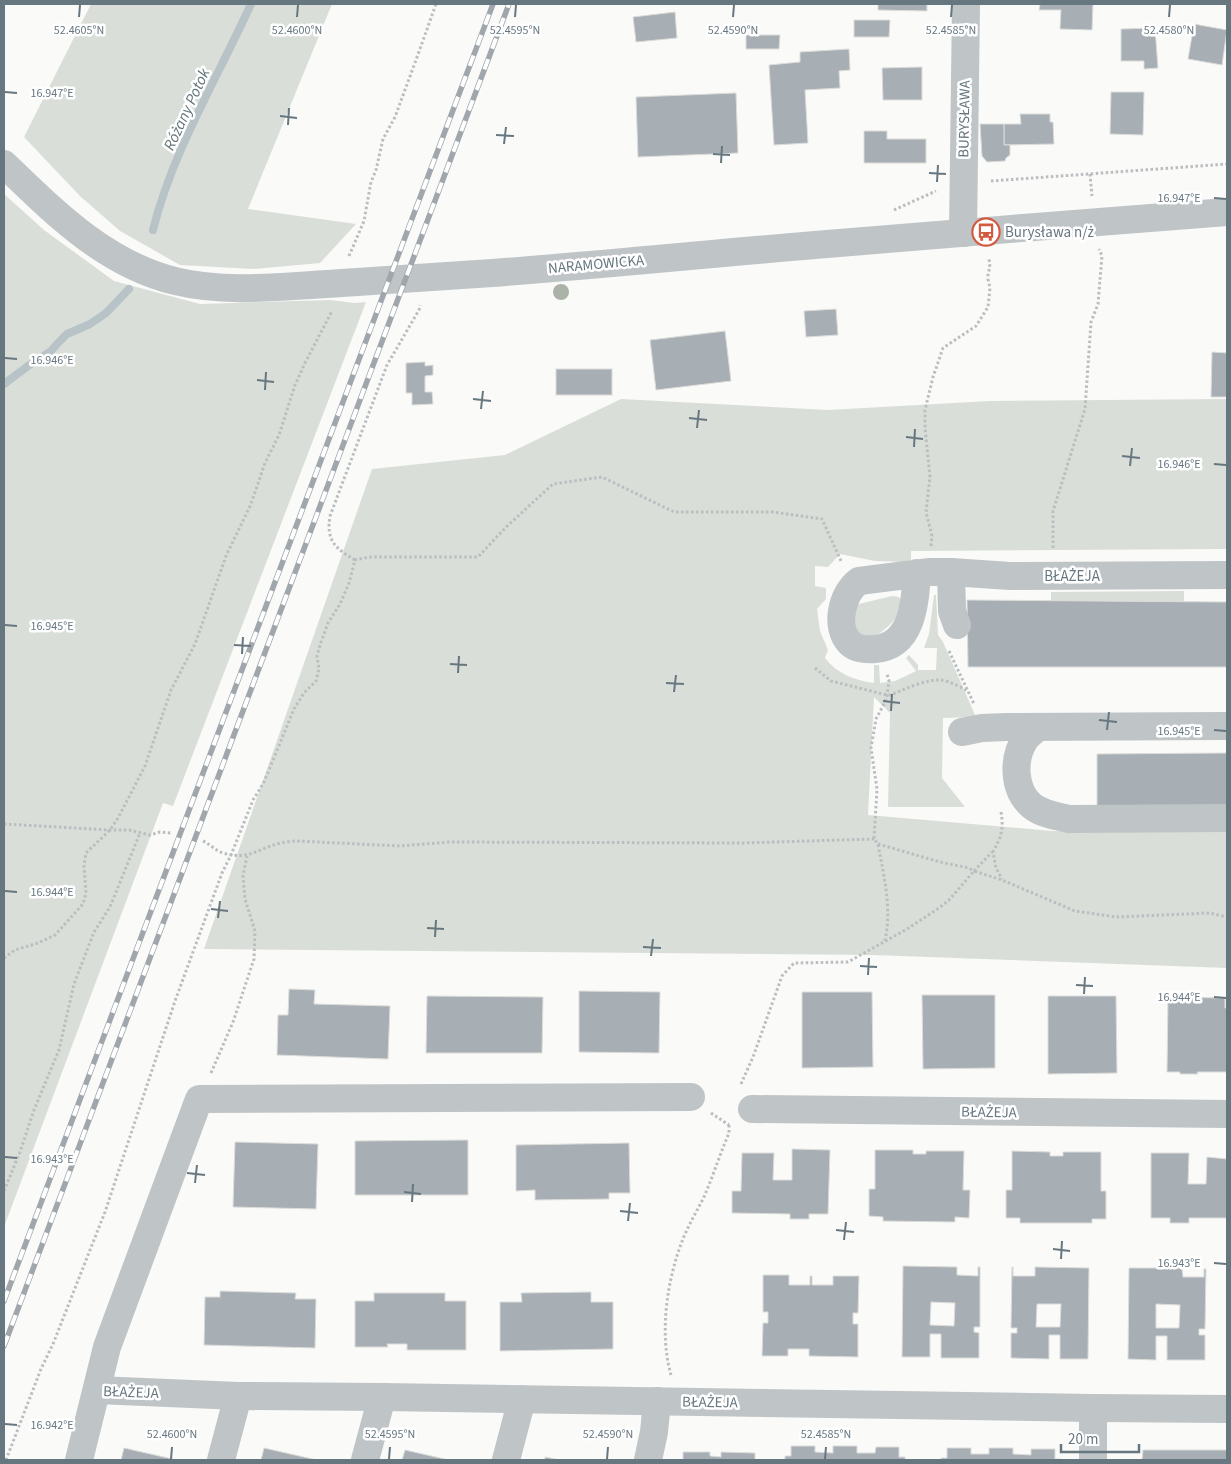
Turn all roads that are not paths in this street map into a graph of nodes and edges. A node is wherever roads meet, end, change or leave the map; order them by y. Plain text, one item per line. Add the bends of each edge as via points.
1 (966, 4) edge
2 (4, 164) edge
3 (1227, 212) edge
4 (963, 233) junction
5 (933, 572) junction
6 (1227, 575) edge
7 (951, 634) road end
8 (1227, 726) edge
9 (1038, 727) junction
10 (972, 730) road end
11 (1227, 818) edge
12 (691, 1097) road end
13 (740, 1106) road end
14 (1227, 1114) edge
15 (97, 1390) junction
16 (238, 1396) junction
17 (382, 1397) junction
18 (522, 1399) junction
19 (657, 1401) junction
20 (1094, 1408) junction
21 (1227, 1408) edge
22 (79, 1460) edge
23 (221, 1460) edge
24 (365, 1460) edge
25 (506, 1460) edge
26 (648, 1460) edge
27 (1093, 1460) edge

1 - 4 street, BURYSŁAWA
2 - 4 street, NARAMOWICKA via 86,238 131,266 174,281 219,288 424,278
3 - 4 street, NARAMOWICKA
5 - 5 street, BŁAŻEJA via 914,606 907,628 898,639 888,646 868,650 850,643 845,635 842,615 852,586 859,581
5 - 6 street, BŁAŻEJA via 1010,576
5 - 7 street via 952,611
8 - 9 street
9 - 10 street
9 - 11 street via 1026,739 1020,753 1016,767 1017,782 1022,795 1049,815 1069,819
12 - 15 street via 199,1099 107,1348
13 - 14 street, BŁAŻEJA
15 - 16 street, BŁAŻEJA
15 - 22 street, BŁAŻEJA
16 - 17 street, BŁAŻEJA
16 - 23 street
17 - 18 street, BŁAŻEJA
17 - 24 street
18 - 19 street, BŁAŻEJA
18 - 25 street
19 - 20 street, BŁAŻEJA
19 - 26 street
20 - 21 street, BŁAŻEJA
20 - 27 street

